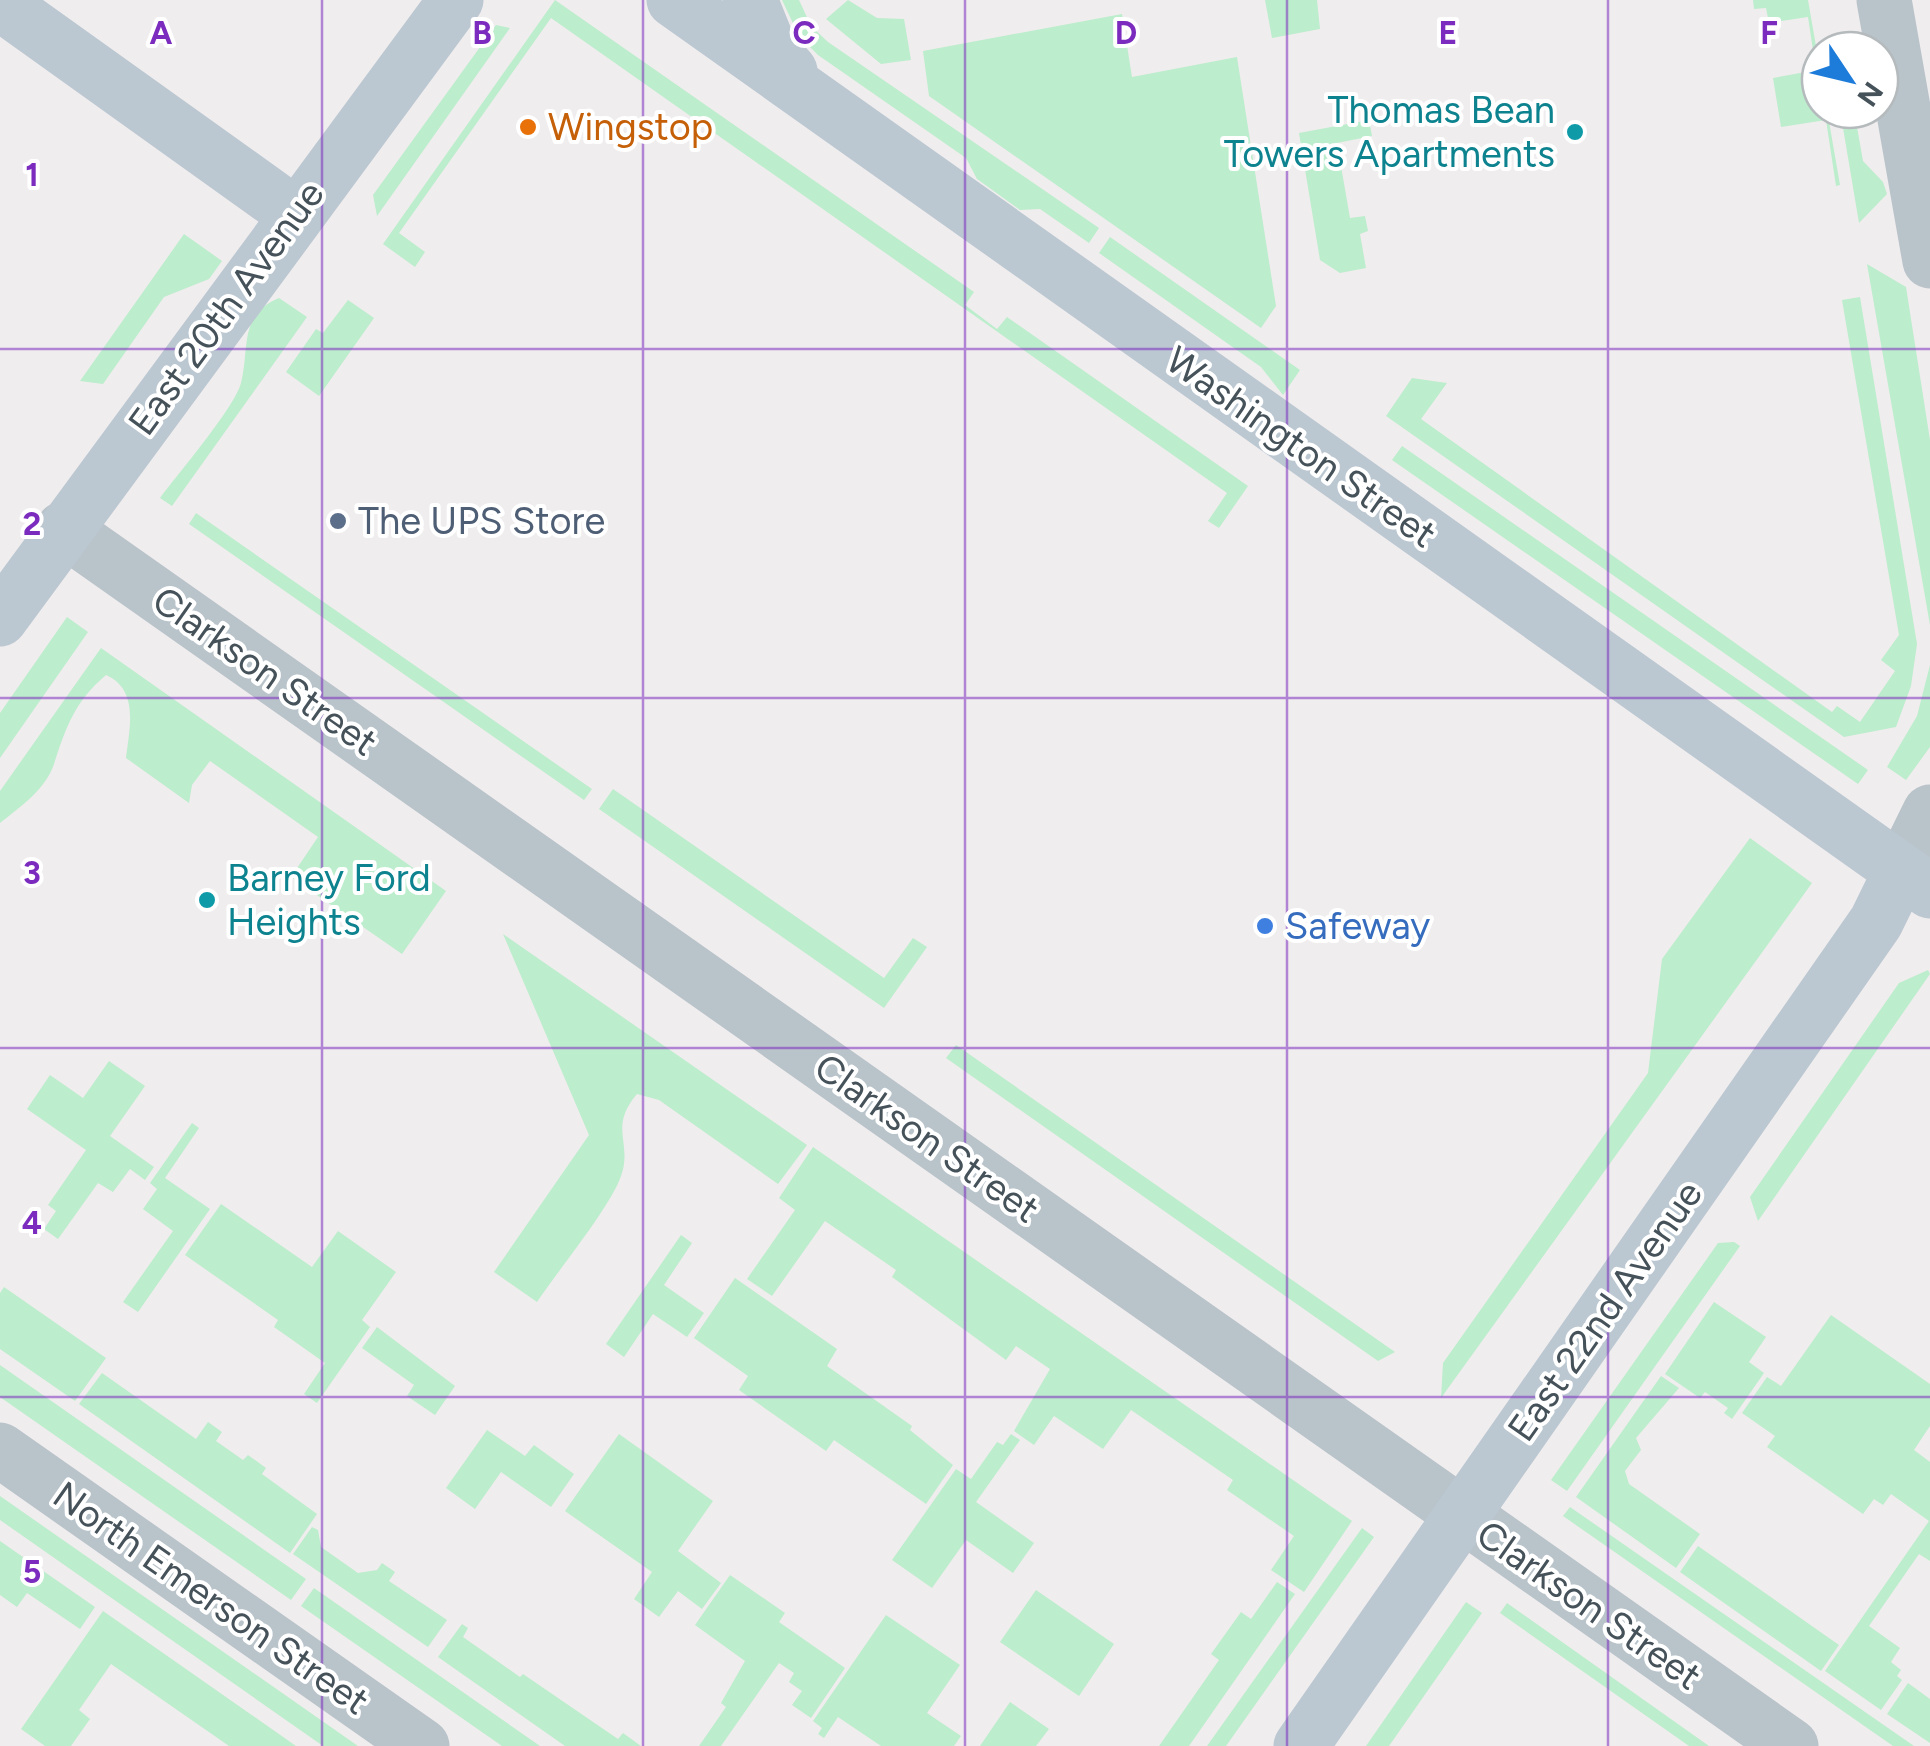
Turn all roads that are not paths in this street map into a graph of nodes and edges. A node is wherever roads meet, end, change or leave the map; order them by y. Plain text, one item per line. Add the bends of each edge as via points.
1 (456, 0) edge
2 (674, 0) edge
3 (750, 0) edge
4 (1884, 0) edge
5 (0, 4) edge
6 (819, 103) junction
7 (295, 214) junction
8 (1930, 261) edge
9 (63, 529) junction
10 (0, 619) edge
11 (1930, 812) edge
12 (1916, 881) edge
13 (0, 1450) edge
14 (1463, 1516) junction
15 (422, 1746) edge
16 (1300, 1746) edge
17 (1790, 1746) edge

1 - 7 street, East 20th Avenue
2 - 6 street, Washington Street
3 - 6 street via 769,46
4 - 8 street
5 - 7 street
6 - 12 street, Washington Street
7 - 9 street, East 20th Avenue
9 - 10 street, East 20th Avenue
9 - 14 street, Clarkson Street
11 - 12 street
12 - 14 street, East 22nd Avenue via 1876,922
13 - 15 street, North Emerson Street
14 - 16 street, East 22nd Avenue
14 - 17 street, Clarkson Street

